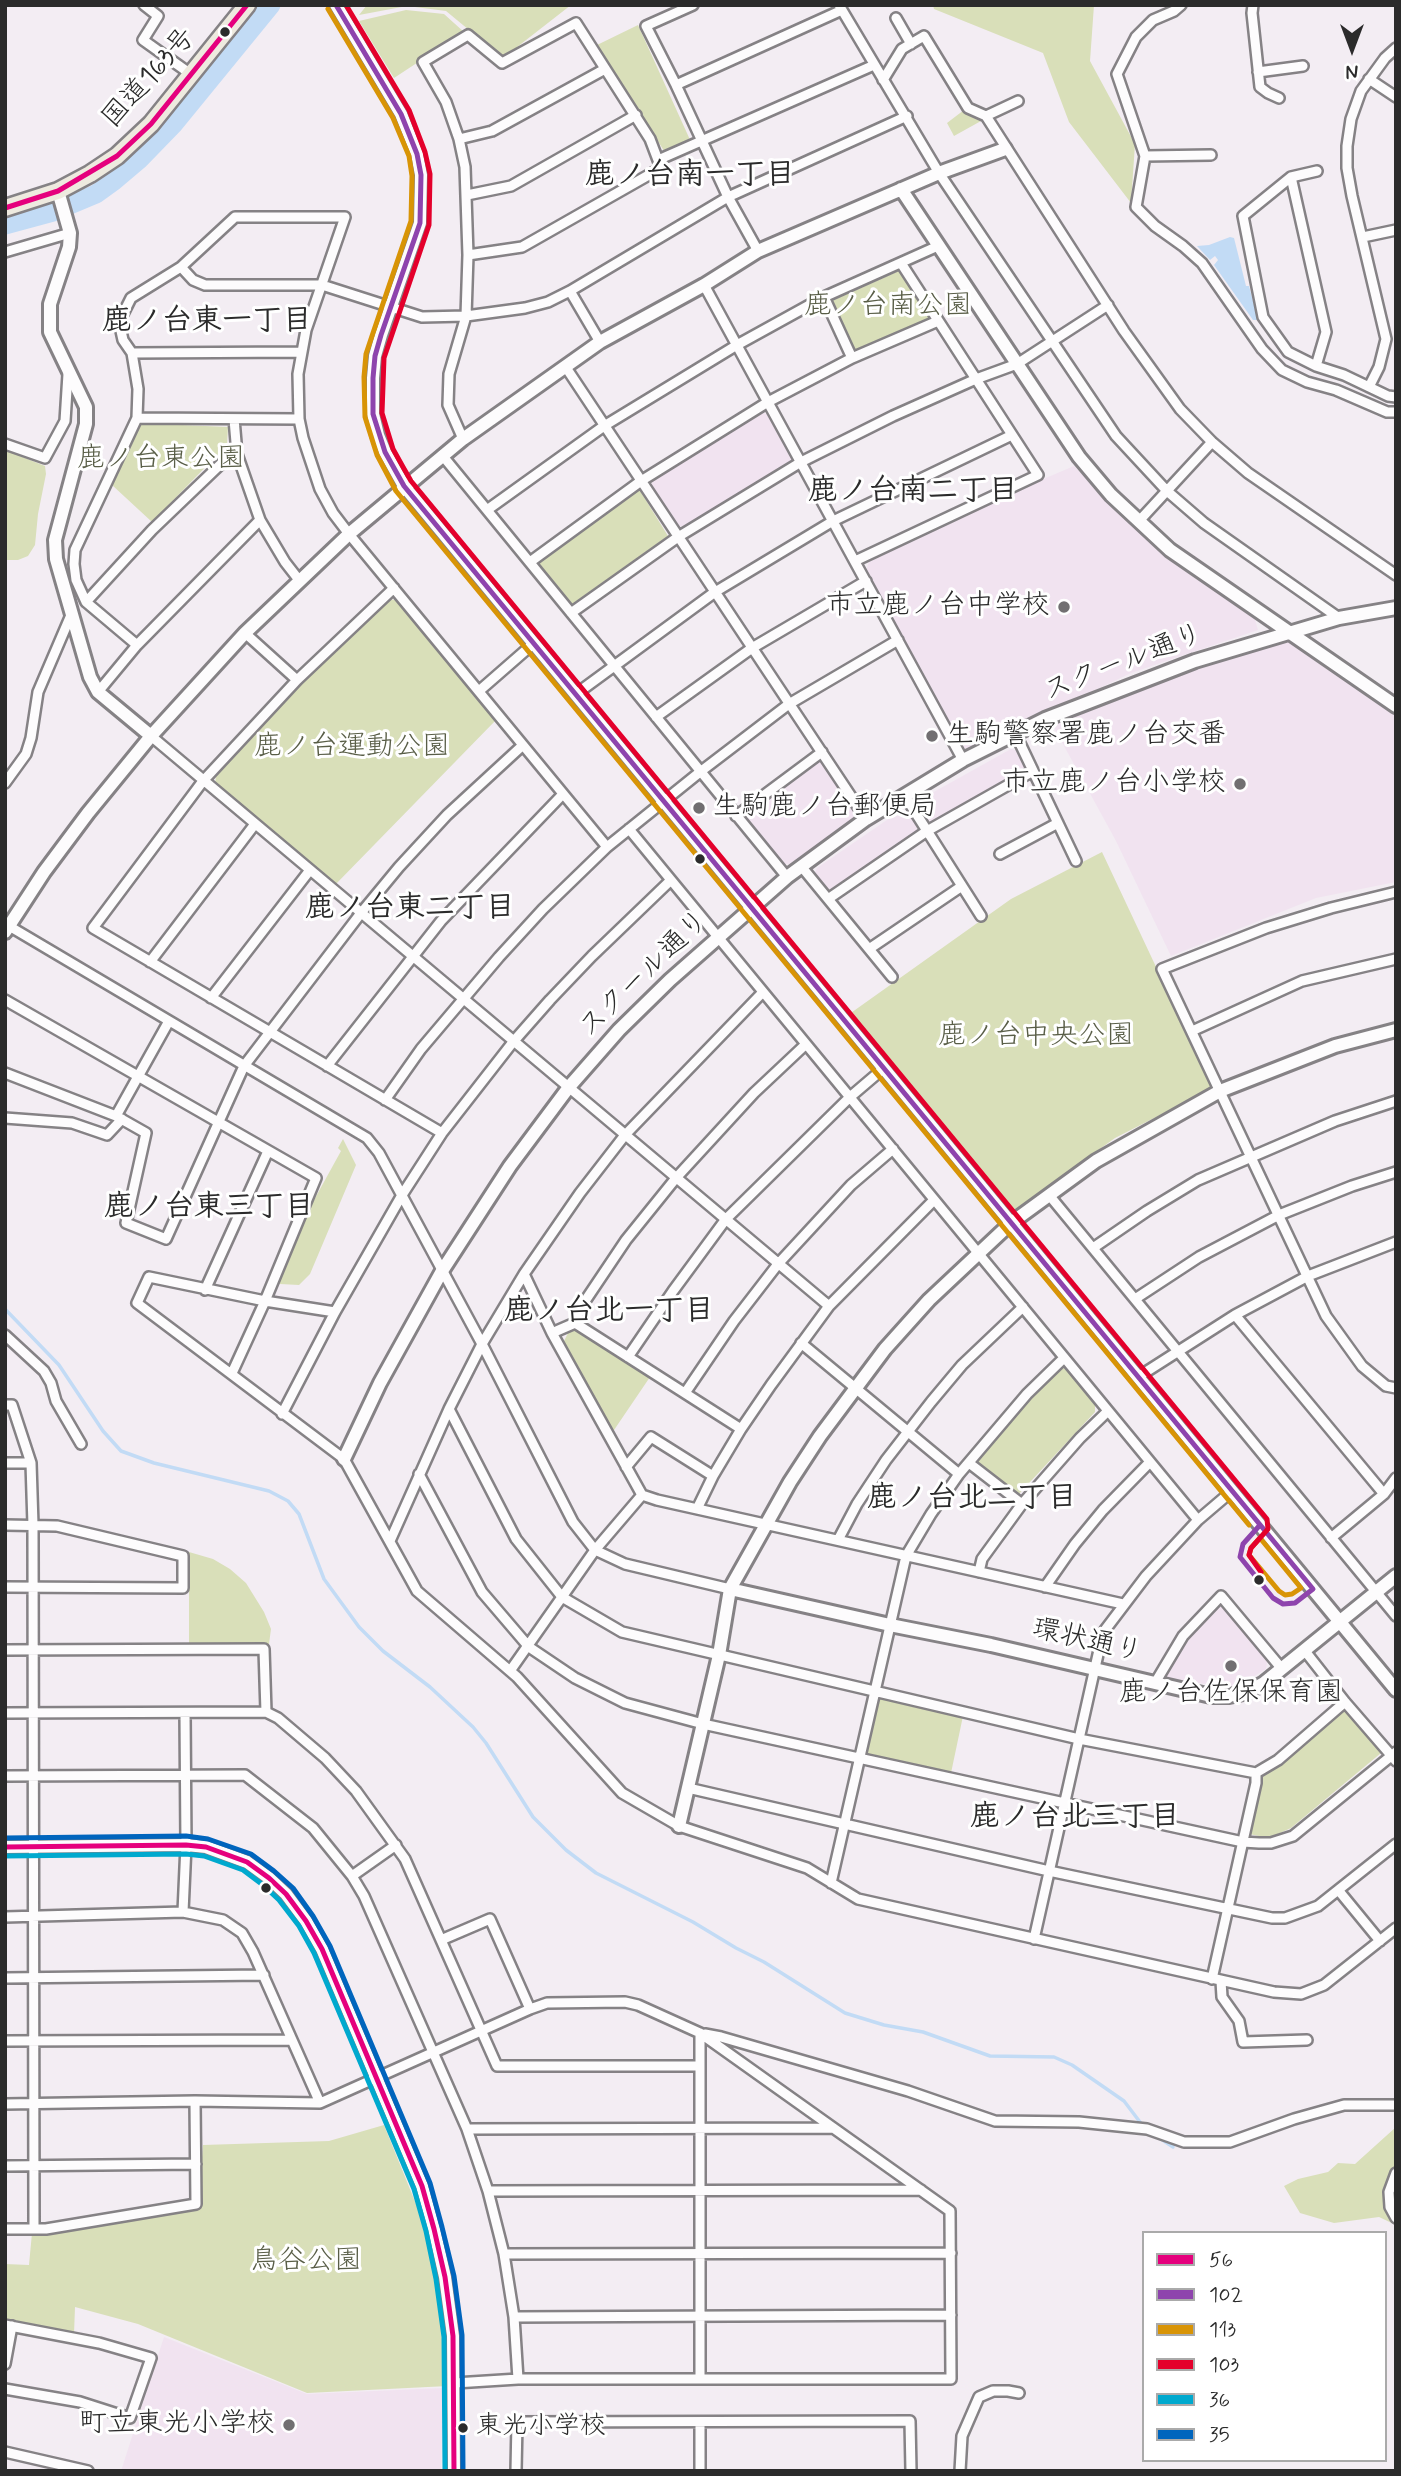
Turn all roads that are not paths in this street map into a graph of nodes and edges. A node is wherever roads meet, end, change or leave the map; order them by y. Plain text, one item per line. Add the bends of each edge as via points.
1 (144, 5) edge
2 (247, 5) edge
3 (336, 5) edge
4 (693, 5) edge
5 (1181, 5) edge
6 (1253, 5) edge
7 (841, 7) edge
8 (896, 18) dead end
9 (911, 44) junction
10 (1396, 48) edge
11 (873, 65) junction
12 (1303, 66) dead end
13 (605, 69) junction
14 (1258, 72) junction
15 (192, 75) junction
16 (883, 79) junction
17 (1369, 79) junction
18 (676, 85) junction
19 (1396, 97) edge
20 (1279, 98) dead end
21 (1018, 100) dead end
22 (636, 115) junction
23 (986, 116) junction
24 (907, 117) junction
25 (460, 139) junction
26 (702, 141) junction
27 (1005, 149) junction
28 (1211, 155) dead end
29 (1145, 156) junction
30 (658, 160) junction
31 (1317, 171) dead end
32 (939, 173) junction
33 (1291, 177) junction
34 (901, 189) junction
35 (467, 195) junction
36 (60, 197) junction
37 (728, 197) junction
38 (5, 208) edge
39 (68, 227) junction
40 (1396, 230) edge
41 (1363, 237) junction
42 (938, 246) junction
43 (758, 251) junction
44 (5, 252) edge
45 (468, 255) junction
46 (901, 263) junction
47 (181, 267) junction
48 (322, 285) junction
49 (704, 285) junction
50 (570, 291) junction
51 (824, 298) junction
52 (1108, 305) junction
53 (392, 308) junction
54 (466, 316) junction
55 (938, 321) junction
56 (1052, 341) junction
57 (600, 342) junction
58 (737, 345) junction
59 (300, 352) junction
60 (132, 353) junction
61 (852, 358) junction
62 (1017, 363) junction
63 (565, 366) junction
64 (1317, 366) junction
65 (68, 368) junction
66 (976, 379) junction
67 (1369, 387) junction
68 (1396, 397) edge
69 (768, 402) junction
70 (1396, 412) edge
71 (137, 418) junction
72 (234, 419) junction
73 (299, 419) junction
74 (604, 426) junction
75 (1012, 435) junction
76 (463, 439) junction
77 (1212, 442) junction
78 (5, 444) edge
79 (237, 454) junction
80 (442, 456) junction
81 (801, 462) junction
82 (641, 481) junction
83 (404, 486) junction
84 (1167, 491) junction
85 (487, 510) junction
86 (260, 520) junction
87 (833, 521) junction
88 (1139, 521) junction
89 (349, 534) junction
90 (678, 537) junction
91 (855, 561) junction
92 (530, 562) junction
93 (1396, 575) edge
94 (299, 580) junction
95 (866, 581) junction
96 (394, 588) junction
97 (715, 592) junction
98 (86, 602) junction
99 (1396, 608) edge
100 (571, 613) junction
101 (71, 615) junction
102 (1339, 618) junction
103 (245, 633) junction
104 (1291, 633) junction
105 (898, 640) junction
106 (534, 643) junction
107 (137, 645) junction
108 (752, 648) junction
109 (613, 665) junction
110 (297, 680) junction
111 (479, 691) junction
112 (98, 692) junction
113 (576, 694) junction
114 (789, 704) junction
115 (1396, 706) edge
116 (656, 718) junction
117 (1016, 735) junction
118 (150, 736) junction
119 (523, 745) junction
120 (821, 752) junction
121 (963, 760) junction
122 (1033, 771) junction
123 (700, 772) junction
124 (203, 780) junction
125 (5, 783) edge
126 (563, 794) junction
127 (905, 796) junction
128 (665, 802) junction
129 (736, 816) junction
130 (866, 819) junction
131 (1058, 822) junction
132 (255, 824) junction
133 (629, 829) junction
134 (927, 831) junction
135 (607, 847) junction
136 (1000, 854) dead end
137 (1076, 861) dead end
138 (801, 866) junction
139 (310, 870) junction
140 (787, 877) junction
141 (671, 880) junction
142 (962, 886) junction
143 (1396, 892) edge
144 (828, 899) junction
145 (752, 908) junction
146 (361, 913) junction
147 (981, 916) dead end
148 (7, 929) edge
149 (718, 937) junction
150 (869, 949) junction
151 (412, 956) junction
152 (1396, 960) edge
153 (150, 962) junction
154 (892, 977) dead end
155 (763, 992) junction
156 (211, 998) junction
157 (463, 998) junction
158 (5, 1000) edge
159 (169, 1021) junction
160 (1396, 1030) edge
161 (1192, 1031) junction
162 (270, 1032) junction
163 (513, 1042) junction
164 (805, 1045) junction
165 (244, 1066) junction
166 (327, 1066) junction
167 (884, 1068) junction
168 (5, 1073) edge
169 (138, 1076) junction
170 (569, 1087) junction
171 (1220, 1091) junction
172 (850, 1097) junction
173 (385, 1100) junction
174 (1396, 1101) edge
175 (119, 1117) junction
176 (5, 1118) edge
177 (219, 1122) junction
178 (442, 1133) junction
179 (625, 1135) junction
180 (893, 1149) junction
181 (268, 1151) junction
182 (1250, 1156) junction
183 (1396, 1172) edge
184 (676, 1178) junction
185 (402, 1195) junction
186 (1049, 1195) junction
187 (934, 1200) junction
188 (1279, 1215) junction
189 (726, 1220) junction
190 (1012, 1223) junction
191 (1396, 1242) edge
192 (1093, 1248) junction
193 (978, 1253) junction
194 (778, 1264) junction
195 (442, 1271) junction
196 (524, 1274) junction
197 (1308, 1276) junction
198 (205, 1290) junction
199 (1135, 1300) junction
200 (265, 1301) junction
201 (829, 1306) junction
202 (1023, 1307) junction
203 (335, 1312) junction
204 (1235, 1315) junction
205 (575, 1323) junction
206 (552, 1333) junction
207 (5, 1335) edge
208 (801, 1343) junction
209 (482, 1344) junction
210 (1177, 1351) junction
211 (628, 1357) junction
212 (1064, 1358) junction
213 (232, 1373) junction
214 (1138, 1377) junction
215 (854, 1387) junction
216 (1396, 1388) edge
217 (685, 1393) junction
218 (5, 1405) edge
219 (449, 1409) junction
220 (1108, 1411) junction
221 (282, 1414) junction
222 (741, 1429) junction
223 (908, 1431) junction
224 (80, 1444) dead end
225 (344, 1459) junction
226 (31, 1462) junction
227 (969, 1462) junction
228 (1150, 1462) junction
229 (5, 1463) edge
230 (626, 1467) junction
231 (419, 1474) junction
232 (959, 1474) junction
233 (713, 1476) junction
234 (1396, 1478) edge
235 (1232, 1491) junction
236 (1384, 1494) junction
237 (642, 1495) junction
238 (1022, 1504) junction
239 (697, 1509) junction
240 (1198, 1521) junction
241 (5, 1525) edge
242 (33, 1525) junction
243 (767, 1525) junction
244 (1331, 1538) junction
245 (390, 1541) junction
246 (838, 1541) junction
247 (595, 1550) junction
248 (906, 1556) junction
249 (979, 1572) junction
250 (1396, 1576) edge
251 (5, 1587) edge
252 (33, 1587) junction
253 (1045, 1587) junction
254 (730, 1589) junction
255 (1376, 1592) junction
256 (562, 1597) junction
257 (1123, 1604) junction
258 (1396, 1616) edge
259 (1339, 1621) junction
260 (890, 1625) junction
261 (529, 1647) junction
262 (5, 1650) edge
263 (33, 1650) junction
264 (1305, 1651) junction
265 (719, 1656) junction
266 (1094, 1668) junction
267 (1282, 1669) junction
268 (510, 1671) junction
269 (1155, 1683) junction
270 (1396, 1690) edge
271 (875, 1692) junction
272 (1345, 1702) junction
273 (266, 1712) junction
274 (5, 1713) edge
275 (33, 1713) junction
276 (185, 1713) junction
277 (703, 1724) junction
278 (1079, 1740) junction
279 (1394, 1756) edge
280 (860, 1758) junction
281 (1256, 1773) junction
282 (185, 1775) junction
283 (5, 1776) edge
284 (33, 1776) junction
285 (688, 1788) junction
286 (1064, 1803) junction
287 (845, 1823) junction
288 (679, 1826) junction
289 (1243, 1842) junction
290 (1396, 1844) edge
291 (186, 1845) junction
292 (396, 1845) junction
293 (5, 1847) edge
294 (34, 1847) junction
295 (1049, 1871) junction
296 (352, 1876) junction
297 (831, 1883) junction
298 (1339, 1891) junction
299 (1228, 1910) junction
300 (183, 1912) junction
301 (5, 1917) edge
302 (33, 1917) junction
303 (1396, 1928) edge
304 (1034, 1939) junction
305 (441, 1940) junction
306 (1380, 1941) junction
307 (264, 1975) junction
308 (5, 1978) edge
309 (34, 1978) junction
310 (1217, 1980) junction
311 (530, 2009) junction
312 (481, 2032) junction
313 (699, 2033) junction
314 (292, 2040) junction
315 (1307, 2040) dead end
316 (5, 2041) edge
317 (34, 2042) junction
318 (433, 2053) junction
319 (699, 2066) junction
320 (375, 2078) junction
321 (195, 2102) junction
322 (320, 2103) junction
323 (5, 2104) edge
324 (34, 2104) junction
325 (1396, 2105) edge
326 (835, 2128) junction
327 (467, 2129) junction
328 (699, 2129) junction
329 (196, 2164) junction
330 (5, 2166) edge
331 (33, 2166) junction
332 (1396, 2174) edge
333 (923, 2190) junction
334 (488, 2191) junction
335 (699, 2191) junction
336 (1396, 2218) edge
337 (5, 2229) edge
338 (34, 2229) junction
339 (951, 2253) junction
340 (505, 2254) junction
341 (700, 2254) junction
342 (951, 2315) junction
343 (699, 2316) junction
344 (514, 2317) junction
345 (9, 2325) edge
346 (5, 2364) edge
347 (519, 2379) junction
348 (700, 2379) junction
349 (455, 2383) junction
350 (5, 2389) edge
351 (1019, 2393) dead end
352 (700, 2423) junction
353 (5, 2452) edge
354 (88, 2471) edge
355 (454, 2471) edge
356 (516, 2471) edge
357 (700, 2471) edge
358 (911, 2471) edge
359 (960, 2471) edge

1 - 15 street via 158,16 143,40
2 - 15 highway, 国道163号
3 - 53 street via 401,114 417,154 420,223
4 - 18 street via 646,26
5 - 29 street via 1153,20 1136,37 1116,74
6 - 14 street
7 - 11 street
7 - 18 street
8 - 9 street
9 - 16 street via 902,49
9 - 23 street via 924,36 968,108
10 - 17 street
11 - 16 street
11 - 26 street
12 - 14 street
13 - 22 street
13 - 25 street via 492,131
13 - 25 street via 576,23 502,62 468,35 423,62
14 - 20 street via 1261,87
15 - 36 highway, 国道163号 via 117,156
16 - 24 street
17 - 19 street
17 - 41 street via 1351,119 1347,146 1347,168
18 - 26 street
21 - 23 street
22 - 30 street
22 - 35 street via 511,186
23 - 27 street
24 - 32 street
24 - 37 street
25 - 35 street
26 - 30 street
26 - 37 street
27 - 32 street
27 - 52 street
28 - 29 street
29 - 70 street via 1136,207 1202,263 1282,370
30 - 45 street via 661,168 522,247
31 - 33 street
32 - 34 street
32 - 56 street
33 - 64 street via 1326,332
33 - 64 street via 1242,216 1263,317 1288,352
34 - 42 street
34 - 43 street
35 - 45 street
36 - 38 highway, 国道163号
36 - 39 street
37 - 43 street
37 - 50 street
39 - 44 street
39 - 65 street via 69,247 50,304 50,332
40 - 41 street
41 - 67 street via 1386,339
42 - 46 street
42 - 62 street
43 - 49 street
45 - 54 street
46 - 51 street
46 - 55 street
47 - 48 street via 205,285
47 - 48 street via 235,217 345,217
47 - 60 street via 131,298 119,321
48 - 53 street
48 - 59 street
49 - 57 street
49 - 58 street
50 - 54 street via 525,308
50 - 57 street
51 - 58 street
51 - 61 street
52 - 56 street
52 - 77 street via 1180,409
53 - 54 street via 422,317
53 - 83 street via 375,356 372,398 378,435
54 - 76 street via 449,374 448,405
55 - 61 street
55 - 66 street
56 - 62 street
56 - 84 street via 1116,436
57 - 63 street
58 - 69 street
58 - 74 street
59 - 60 street
59 - 73 street
60 - 71 street
61 - 69 street
62 - 66 street
62 - 88 street via 1079,457
63 - 74 street
63 - 76 street
64 - 67 street
65 - 78 street via 65,421 45,458
65 - 101 street via 86,407 86,424 55,540
66 - 75 street
66 - 81 street
67 - 68 street
69 - 81 street
69 - 82 street
71 - 72 street
71 - 98 street via 75,550 76,580
72 - 73 street
72 - 79 street
73 - 89 street via 320,489
74 - 82 street
74 - 85 street
75 - 87 street
75 - 91 street via 1038,475
76 - 80 street
77 - 84 street
77 - 93 street via 1248,473
79 - 86 street
79 - 98 street via 225,460 161,522
80 - 83 street
80 - 85 street
81 - 87 street
81 - 90 street
82 - 90 street
82 - 92 street
83 - 89 street
83 - 106 street
84 - 88 street
84 - 102 street
85 - 92 street
86 - 94 street
86 - 107 street
87 - 91 street
87 - 97 street
88 - 104 street via 1170,550
89 - 94 street
89 - 96 street
90 - 97 street
90 - 100 street
91 - 95 street
92 - 100 street
94 - 103 street
95 - 105 street
95 - 108 street
96 - 110 street
96 - 111 street
97 - 108 street
97 - 109 street
98 - 107 street
99 - 102 street, スクール通り
100 - 109 street
101 - 112 street
101 - 125 street via 38,692 26,754
102 - 104 street, スクール通り
103 - 110 street
103 - 118 street
104 - 115 street
104 - 117 street, スクール通り via 1195,661 1045,719
105 - 114 street
105 - 121 street
106 - 111 street
106 - 113 street
107 - 112 street
108 - 114 street
108 - 116 street
109 - 113 street
109 - 116 street
110 - 124 street
111 - 119 street
112 - 118 street
113 - 128 street
114 - 120 street
114 - 123 street
116 - 123 street
117 - 121 street, スクール通り
117 - 122 street
118 - 124 street
118 - 148 street via 80,823
119 - 126 street
119 - 146 street via 447,815
120 - 129 street
120 - 130 street
121 - 127 street, スクール通り
122 - 131 street
122 - 134 street
123 - 128 street
123 - 129 street
124 - 132 street
124 - 153 street via 93,928
126 - 135 street
126 - 151 street
127 - 130 street, スクール通り
127 - 134 street
128 - 133 street
128 - 145 street
129 - 140 street
130 - 138 street, スクール通り
131 - 136 street
131 - 137 street
132 - 139 street
132 - 153 street
133 - 135 street
133 - 141 street
134 - 142 street
134 - 144 street
135 - 157 street via 543,909
138 - 140 street, スクール通り
138 - 144 street
139 - 146 street
139 - 156 street
140 - 145 street, スクール通り
141 - 149 street
141 - 163 street
142 - 147 street
142 - 150 street
143 - 161 street via 1266,928 1162,969
144 - 150 street
145 - 149 street, スクール通り
145 - 167 street
146 - 151 street
146 - 162 street
148 - 159 street
149 - 155 street
149 - 170 street, スクール通り via 619,1030
150 - 154 street
151 - 157 street
151 - 166 street
152 - 161 street via 1302,981
153 - 156 street
155 - 164 street
155 - 179 street
156 - 162 street
157 - 163 street
157 - 173 street
158 - 169 street
159 - 165 street
159 - 169 street
160 - 171 street via 1335,1046
161 - 171 street
162 - 165 street
162 - 166 street
163 - 170 street
163 - 178 street
164 - 172 street
164 - 184 street
165 - 177 street
165 - 185 street via 366,1138
166 - 173 street
167 - 172 street
167 - 190 street
168 - 175 street
169 - 175 street
169 - 177 street
170 - 179 street
170 - 195 street, スクール通り via 510,1166
171 - 182 street
171 - 186 street via 1097,1161
172 - 180 street
172 - 189 street
173 - 178 street
174 - 182 street
175 - 176 street via 107,1135 72,1123
175 - 177 street via 146,1133 126,1223 166,1239
177 - 181 street
178 - 185 street
179 - 184 street
179 - 196 street
180 - 187 street
180 - 194 street via 851,1185
181 - 198 street
181 - 200 street via 316,1178
182 - 188 street
182 - 192 street via 1198,1180
183 - 188 street
184 - 189 street
184 - 205 street via 626,1240
185 - 195 street
185 - 203 street
186 - 190 street
186 - 192 street
187 - 193 street
187 - 201 street
188 - 197 street
188 - 199 street via 1199,1258
189 - 194 street
189 - 211 street
190 - 193 street
190 - 214 street
191 - 197 street
192 - 199 street
193 - 202 street
193 - 215 street via 929,1300
194 - 201 street
194 - 217 street
195 - 209 street
195 - 225 street, スクール通り
196 - 206 street
196 - 209 street
197 - 204 street
197 - 216 street via 1326,1316 1362,1366 1386,1386
198 - 200 street
198 - 213 street via 149,1278 137,1303
199 - 210 street
200 - 203 street
200 - 213 street
201 - 208 street
202 - 212 street
202 - 223 street via 962,1365
203 - 221 street
204 - 210 street
204 - 236 street
205 - 206 street
205 - 211 street
206 - 230 street
207 - 224 street via 44,1371
208 - 215 street
208 - 222 street
209 - 219 street
209 - 247 street via 573,1522
210 - 214 street
210 - 244 street
211 - 217 street
212 - 220 street
212 - 227 street
213 - 221 street
214 - 235 street
215 - 223 street
215 - 243 street
217 - 222 street
218 - 226 street via 12,1405
219 - 231 street
219 - 256 street via 516,1539
220 - 228 street
220 - 238 street
221 - 225 street
222 - 233 street
223 - 232 street
223 - 246 street via 857,1504
225 - 245 street
226 - 229 street
226 - 242 street
227 - 232 street
227 - 238 street
228 - 240 street
228 - 253 street via 1096,1518
230 - 233 street via 651,1437
230 - 237 street
231 - 245 street
231 - 261 street via 482,1592
232 - 248 street
233 - 239 street
234 - 236 street
235 - 240 street
235 - 259 street
236 - 244 street
237 - 239 street
237 - 247 street
238 - 249 street via 982,1559
239 - 243 street
240 - 257 street
241 - 242 street
242 - 252 street
242 - 252 street via 57,1526 183,1556 183,1588
243 - 246 street
243 - 254 street
244 - 255 street
245 - 268 street via 416,1591
246 - 248 street
247 - 254 street via 625,1564
247 - 256 street
248 - 249 street
248 - 260 street
249 - 253 street
250 - 255 street, 環状通り
251 - 252 street
252 - 263 street
253 - 257 street
254 - 260 street, 環状通り
254 - 265 street
255 - 258 street
255 - 259 street, 環状通り
256 - 261 street
256 - 265 street via 622,1632
257 - 266 street via 1105,1630
259 - 264 street, 環状通り
259 - 270 street
260 - 266 street, 環状通り
260 - 271 street
261 - 268 street
261 - 277 street via 575,1678 625,1703
262 - 263 street
263 - 273 street via 264,1649
263 - 275 street
264 - 267 street, 環状通り
264 - 272 street
265 - 271 street
265 - 277 street
266 - 269 street, 環状通り
266 - 278 street
267 - 269 street, 環状通り via 1248,1692 1229,1696
267 - 269 street via 1221,1596 1183,1636
268 - 288 street via 622,1793
271 - 278 street
271 - 280 street
272 - 279 street
272 - 281 street via 1278,1760
273 - 276 street
273 - 292 street via 326,1758
274 - 275 street
275 - 276 street
275 - 284 street
276 - 282 street
277 - 280 street
277 - 285 street
278 - 281 street
278 - 286 street
279 - 289 street via 1293,1836 1271,1843
280 - 286 street
280 - 287 street
281 - 289 street
282 - 284 street
282 - 291 street
282 - 296 street via 251,1778 313,1828
283 - 284 street
284 - 294 street
285 - 287 street
285 - 288 street
286 - 289 street
286 - 295 street
287 - 295 street
287 - 297 street
288 - 297 street via 807,1868
289 - 299 street
290 - 298 street
291 - 294 street
291 - 300 street
291 - 320 street via 247,1862 286,1894 322,1949
292 - 296 street
292 - 305 street
293 - 294 street
294 - 302 street
295 - 299 street
295 - 304 street
296 - 318 street
297 - 304 street via 858,1899
298 - 299 street via 1318,1906 1285,1918
298 - 306 street
299 - 310 street
300 - 302 street
300 - 307 street via 223,1920 242,1933
301 - 302 street
302 - 309 street
303 - 306 street
304 - 310 street
305 - 311 street via 489,1919
305 - 312 street
306 - 310 street via 1324,1985 1301,1994
307 - 309 street
307 - 314 street
308 - 309 street
309 - 317 street
310 - 315 street via 1222,1997 1239,2021 1243,2042
311 - 312 street
311 - 313 street via 547,2003 625,2002
312 - 318 street
312 - 319 street via 497,2066
313 - 319 street
313 - 325 street via 908,2091 995,2121 1147,2129 1184,2142 1230,2142 1344,2105
313 - 326 street
314 - 317 street
314 - 322 street
316 - 317 street
317 - 324 street
318 - 320 street
318 - 327 street
319 - 328 street
320 - 322 street
320 - 349 street via 422,2186 434,2229 452,2325
321 - 322 street
321 - 324 street
321 - 329 street
323 - 324 street
324 - 331 street
326 - 328 street
326 - 333 street
327 - 328 street
327 - 334 street
328 - 335 street
329 - 331 street
329 - 338 street via 196,2204
330 - 331 street
331 - 338 street
332 - 336 street via 1389,2192
333 - 335 street
333 - 339 street via 950,2211
334 - 335 street
334 - 340 street
335 - 341 street
337 - 338 street
339 - 341 street
339 - 342 street
340 - 341 street
340 - 344 street
341 - 343 street
342 - 343 street
342 - 348 street via 951,2379
343 - 344 street
343 - 348 street
344 - 347 street
345 - 346 street
345 - 350 street via 151,2358 130,2418 80,2402
347 - 348 street
347 - 349 street
349 - 355 street
351 - 359 street via 993,2390 979,2397 962,2436
352 - 356 street via 517,2422
352 - 357 street
352 - 358 street via 911,2421
353 - 354 street

